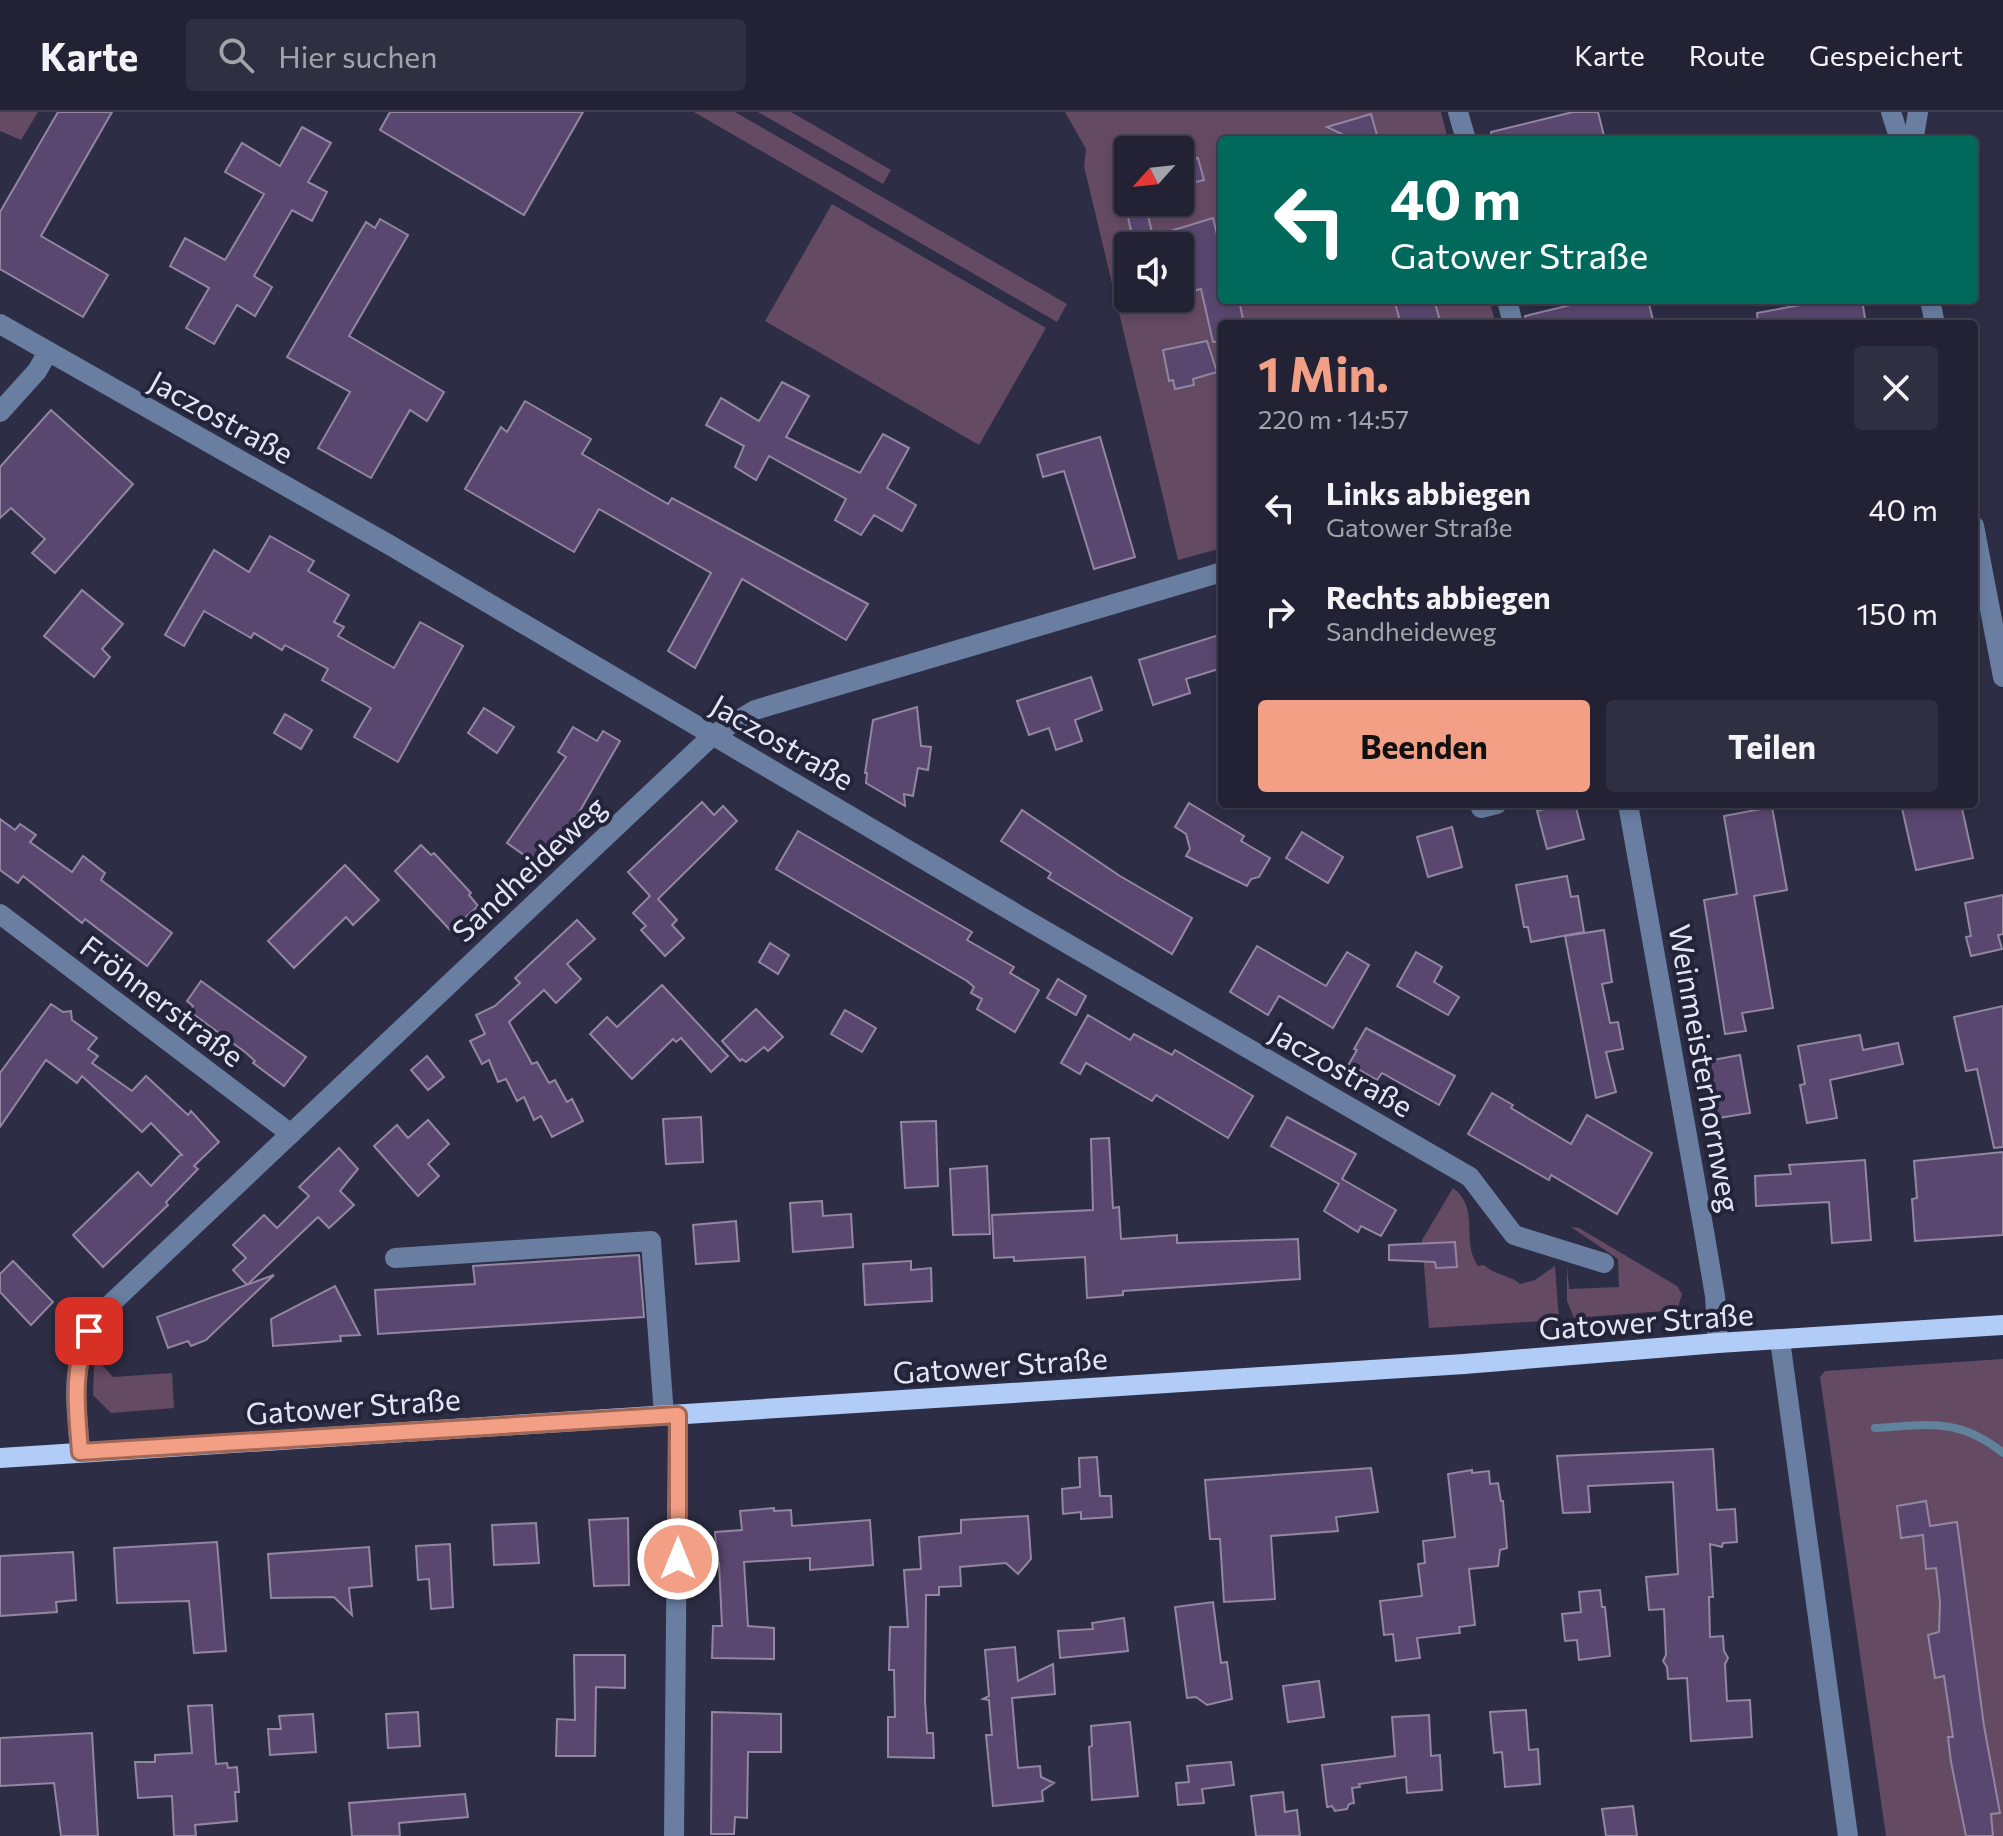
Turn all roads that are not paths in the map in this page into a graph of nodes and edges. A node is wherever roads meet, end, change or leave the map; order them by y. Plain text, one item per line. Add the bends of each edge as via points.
1 (1458, 112) edge
2 (1891, 112) edge
3 (1918, 112) edge
4 (1465, 136) edge
5 (1900, 136) edge
6 (1914, 136) edge
7 (0, 324) edge
8 (48, 352) junction
9 (0, 412) edge
10 (1978, 547) edge
11 (1218, 573) edge
12 (2003, 677) edge
13 (713, 735) junction
14 (1629, 808) edge
15 (0, 914) edge
16 (291, 1134) junction
17 (395, 1258) dead end
18 (1604, 1263) dead end
19 (2003, 1325) edge
20 (1780, 1340) junction
21 (1718, 1343) junction
22 (671, 1415) junction
23 (80, 1452) junction
24 (0, 1458) edge
25 (674, 1836) edge
26 (1848, 1836) edge

1 - 4 street
2 - 5 street
3 - 6 street
7 - 8 street, Jaczostraße
8 - 9 street
8 - 13 street, Jaczostraße
10 - 12 street
11 - 13 street, Sandheideweg via 755,710
13 - 16 street, Sandheideweg
13 - 18 street, Jaczostraße via 1470,1177 1514,1235
14 - 21 street, Weinmeisterhornweg via 1715,1296
15 - 16 street, Fröhnerstraße
16 - 23 street, Sandheideweg via 100,1314 81,1348 75,1376
17 - 22 street via 651,1241
19 - 20 main road, Gatower Straße
20 - 21 main road, Gatower Straße
20 - 26 street
21 - 22 main road, Gatower Straße
22 - 23 main road, Gatower Straße
22 - 25 street
23 - 24 main road, Gatower Straße

